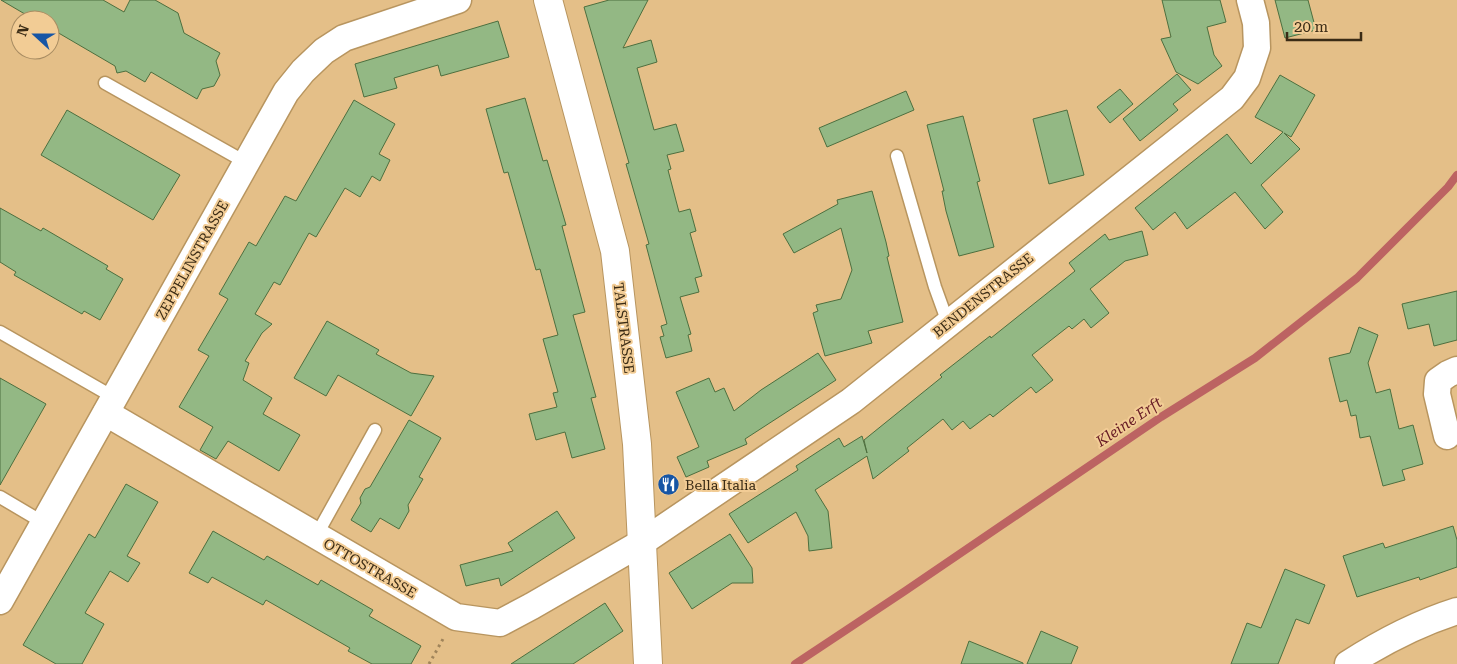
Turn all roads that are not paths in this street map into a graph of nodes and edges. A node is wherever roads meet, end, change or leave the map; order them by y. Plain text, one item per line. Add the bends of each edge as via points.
1 (458, 0) edge
2 (548, 0) edge
3 (1250, 0) edge
4 (105, 83) dead end
5 (898, 156) dead end
6 (247, 163) junction
7 (948, 323) junction
8 (0, 332) edge
9 (1457, 370) edge
10 (110, 405) junction
11 (375, 430) dead end
12 (1447, 436) dead end
13 (0, 497) edge
14 (44, 523) junction
15 (316, 536) junction
16 (641, 543) junction
17 (0, 601) edge
18 (1457, 611) edge
19 (648, 664) edge
20 (1348, 664) edge

1 - 6 street, ZEPPELINSTRASSE via 344,38 324,51 286,92
2 - 16 street, TALSTRASSE via 615,251 637,444
3 - 7 street, BENDENSTRASSE via 1256,23 1257,48 1247,78 1232,98
4 - 6 lane
5 - 7 lane via 934,287
6 - 10 street, ZEPPELINSTRASSE
7 - 16 street, BENDENSTRASSE via 851,401
8 - 10 lane
9 - 12 street via 1438,382 1437,394
10 - 14 street, ZEPPELINSTRASSE
10 - 15 street, OTTOSTRASSE
11 - 15 lane
13 - 14 lane
14 - 17 street, ZEPPELINSTRASSE
15 - 16 street, OTTOSTRASSE via 456,617 500,623
16 - 19 street, TALSTRASSE
18 - 20 street via 1375,646

